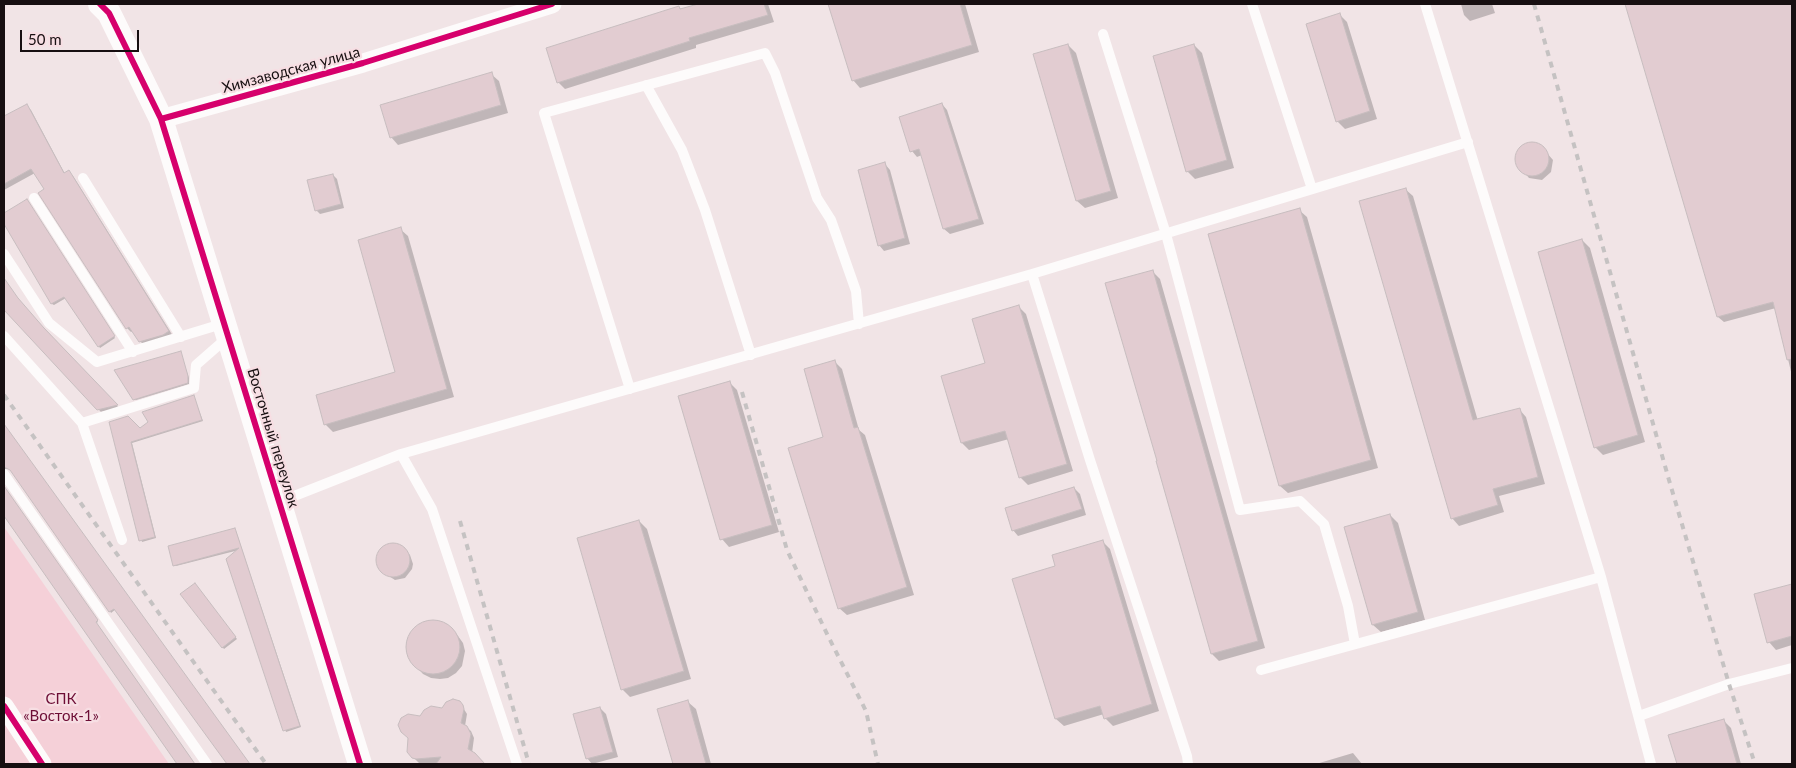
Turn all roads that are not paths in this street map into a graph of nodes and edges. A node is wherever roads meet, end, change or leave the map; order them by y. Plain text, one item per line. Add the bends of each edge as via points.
1 (100, 4) edge
2 (552, 4) edge
3 (1252, 4) edge
4 (1425, 4) edge
5 (514, 9) edge
6 (1103, 34) dead end
7 (646, 85) junction
8 (161, 119) junction
9 (1468, 142) junction
10 (83, 178) dead end
11 (1312, 190) junction
12 (34, 198) dead end
13 (1166, 234) junction
14 (4, 254) edge
15 (1032, 274) junction
16 (859, 324) junction
17 (226, 330) junction
18 (4, 336) edge
19 (181, 337) junction
20 (133, 352) junction
21 (751, 355) junction
22 (630, 389) junction
23 (82, 422) junction
24 (401, 454) junction
25 (4, 474) edge
26 (279, 502) junction
27 (122, 540) dead end
28 (1601, 577) junction
29 (1355, 644) junction
30 (1792, 668) edge
31 (1260, 670) dead end
32 (4, 706) edge
33 (1639, 716) junction
34 (42, 764) edge
35 (207, 764) edge
36 (360, 764) edge
37 (517, 764) edge
38 (1188, 764) edge
39 (1651, 764) edge

1 - 8 street via 109,13
2 - 5 street, Химзаводская улица
3 - 11 lane
4 - 9 lane
5 - 8 street, Химзаводская улица via 364,64
6 - 13 lane
7 - 16 lane via 765,53 775,73 817,198 830,220 856,291
7 - 21 lane via 682,150 705,210
7 - 22 lane via 544,113
8 - 17 street, Восточный переулок
9 - 11 lane
9 - 28 lane
10 - 19 lane
11 - 13 lane
12 - 20 lane
13 - 15 lane
13 - 29 lane via 1240,510 1300,501 1324,524 1348,606
14 - 20 lane via 49,323 97,362
15 - 16 lane
15 - 38 lane
16 - 21 lane
17 - 19 lane
17 - 23 lane via 196,365 194,388
17 - 26 street, Восточный переулок
18 - 23 lane
19 - 20 lane
21 - 22 lane
22 - 24 lane
23 - 27 lane
24 - 26 lane
24 - 37 lane via 432,509
25 - 35 lane
26 - 36 street, Восточный переулок
28 - 29 lane
28 - 33 lane
29 - 31 lane
30 - 33 lane via 1729,684
32 - 34 street
33 - 39 lane

